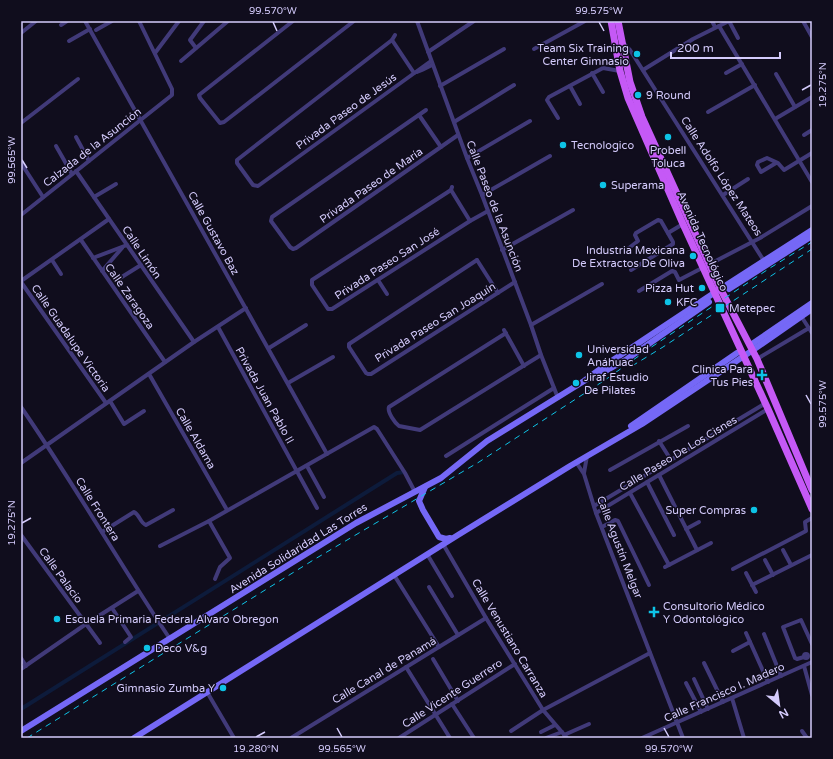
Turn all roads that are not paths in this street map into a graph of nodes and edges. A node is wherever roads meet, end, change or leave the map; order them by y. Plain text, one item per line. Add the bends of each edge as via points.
1 (36, 21) edge
2 (67, 21) edge
3 (85, 21) edge
4 (112, 21) edge
5 (139, 21) edge
6 (179, 21) edge
7 (204, 21) edge
8 (228, 21) edge
9 (293, 21) edge
10 (354, 21) edge
11 (417, 21) edge
12 (474, 21) edge
13 (585, 21) edge
14 (610, 21) edge
15 (618, 21) edge
16 (712, 21) edge
17 (729, 21) edge
18 (803, 21) edge
19 (61, 25) dead end
20 (717, 27) junction
21 (90, 29) junction
22 (96, 30) dead end
23 (21, 33) edge
24 (395, 35) dead end
25 (812, 37) edge
26 (738, 38) dead end
27 (69, 40) dead end
28 (392, 40) junction
29 (622, 43) junction
30 (196, 48) junction
31 (504, 48) dead end
32 (534, 48) dead end
33 (428, 52) junction
34 (155, 53) junction
35 (181, 61) dead end
36 (432, 63) junction
37 (742, 64) junction
38 (643, 70) junction
39 (620, 71) junction
40 (416, 73) junction
41 (592, 73) junction
42 (726, 73) dead end
43 (776, 74) dead end
44 (78, 79) dead end
45 (514, 84) dead end
46 (440, 86) junction
47 (570, 86) junction
48 (755, 86) junction
49 (603, 92) dead end
50 (812, 97) edge
51 (580, 104) dead end
52 (795, 107) junction
53 (426, 110) dead end
54 (708, 112) dead end
55 (419, 115) junction
56 (558, 118) dead end
57 (774, 119) junction
58 (141, 120) junction
59 (530, 121) dead end
60 (454, 122) junction
61 (21, 123) edge
62 (812, 130) edge
63 (458, 135) junction
64 (804, 135) dead end
65 (76, 136) dead end
66 (56, 146) dead end
67 (441, 147) junction
68 (812, 153) edge
69 (550, 156) dead end
70 (467, 158) junction
71 (89, 161) junction
72 (800, 161) junction
73 (21, 163) edge
74 (776, 163) junction
75 (74, 172) junction
76 (748, 179) dead end
77 (812, 182) edge
78 (116, 184) dead end
79 (482, 195) junction
80 (723, 195) junction
81 (43, 197) junction
82 (94, 197) junction
83 (812, 206) edge
84 (573, 210) dead end
85 (488, 211) junction
86 (21, 215) edge
87 (109, 219) junction
88 (470, 221) junction
89 (683, 224) junction
90 (812, 230) edge
91 (668, 233) junction
92 (812, 236) edge
93 (81, 240) junction
94 (753, 242) junction
95 (125, 246) junction
96 (502, 250) junction
97 (625, 251) dead end
98 (93, 258) junction
99 (52, 260) junction
100 (764, 261) junction
101 (141, 265) junction
102 (706, 266) junction
103 (631, 270) dead end
104 (102, 271) junction
105 (61, 274) dead end
106 (117, 280) dead end
107 (378, 280) junction
108 (21, 281) edge
109 (515, 282) junction
110 (602, 284) dead end
111 (720, 288) junction
112 (729, 289) dead end
113 (639, 291) dead end
114 (714, 292) junction
115 (498, 293) junction
116 (387, 294) dead end
117 (709, 302) dead end
118 (812, 303) edge
119 (246, 308) junction
120 (812, 309) edge
121 (802, 316) junction
122 (306, 325) dead end
123 (531, 325) junction
124 (218, 327) junction
125 (809, 328) junction
126 (812, 333) edge
127 (194, 342) junction
128 (752, 347) junction
129 (269, 348) junction
130 (541, 355) junction
131 (741, 355) junction
132 (333, 358) dead end
133 (758, 361) junction
134 (165, 362) junction
135 (524, 366) junction
136 (749, 367) junction
137 (148, 374) junction
138 (584, 381) junction
139 (288, 383) junction
140 (554, 388) junction
141 (558, 398) junction
142 (108, 402) junction
143 (767, 406) junction
144 (21, 407) edge
145 (144, 411) dead end
146 (745, 416) junction
147 (748, 421) junction
148 (783, 422) junction
149 (688, 426) dead end
150 (775, 426) junction
151 (659, 441) junction
152 (47, 446) junction
153 (327, 454) junction
154 (446, 456) dead end
155 (587, 456) junction
156 (671, 460) junction
157 (576, 462) junction
158 (21, 463) edge
159 (307, 466) junction
160 (610, 470) dead end
161 (297, 471) junction
162 (584, 474) junction
163 (659, 475) junction
164 (647, 482) junction
165 (425, 487) junction
166 (812, 490) edge
167 (415, 492) junction
168 (630, 493) junction
169 (324, 497) dead end
170 (594, 506) junction
171 (317, 508) dead end
172 (812, 509) edge
173 (173, 510) dead end
174 (228, 510) junction
175 (596, 513) junction
176 (812, 518) edge
177 (209, 521) junction
178 (699, 522) dead end
179 (602, 527) junction
180 (686, 529) junction
181 (102, 532) junction
182 (21, 535) edge
183 (458, 535) junction
184 (674, 535) dead end
185 (711, 542) dead end
186 (443, 544) junction
187 (160, 546) dead end
188 (697, 550) junction
189 (783, 550) dead end
190 (427, 554) junction
191 (812, 555) edge
192 (765, 560) dead end
193 (791, 565) junction
194 (734, 569) dead end
195 (746, 573) dead end
196 (394, 575) junction
197 (773, 575) junction
198 (214, 579) dead end
199 (649, 585) dead end
200 (752, 586) junction
201 (429, 587) dead end
202 (138, 591) junction
203 (756, 592) dead end
204 (452, 596) dead end
205 (112, 608) junction
206 (486, 618) junction
207 (86, 624) junction
208 (746, 634) dead end
209 (764, 634) dead end
210 (458, 635) junction
211 (170, 639) junction
212 (125, 642) dead end
213 (750, 642) junction
214 (100, 643) dead end
215 (812, 644) edge
216 (439, 646) junction
217 (733, 650) dead end
218 (650, 653) junction
219 (808, 656) edge
220 (21, 658) edge
221 (433, 658) dead end
222 (704, 663) dead end
223 (810, 663) edge
224 (515, 664) junction
225 (26, 666) junction
226 (804, 666) junction
227 (406, 667) junction
228 (21, 669) edge
229 (781, 676) junction
230 (694, 679) dead end
231 (768, 682) junction
232 (686, 683) dead end
233 (207, 692) junction
234 (812, 695) edge
235 (732, 698) junction
236 (458, 701) junction
237 (723, 702) junction
238 (452, 704) junction
239 (708, 708) junction
240 (543, 710) junction
241 (701, 712) junction
242 (435, 715) junction
243 (677, 722) junction
244 (589, 724) dead end
245 (555, 725) junction
246 (511, 731) dead end
247 (802, 731) dead end
248 (21, 732) edge
249 (408, 732) junction
250 (541, 732) dead end
251 (564, 735) edge
252 (134, 738) edge
253 (234, 738) edge
254 (291, 738) edge
255 (399, 738) edge
256 (411, 738) edge
257 (450, 738) edge
258 (474, 738) edge
259 (546, 738) edge
260 (642, 738) edge
261 (683, 738) edge
262 (744, 738) edge
263 (806, 738) edge

1 - 23 street
2 - 19 street
3 - 21 street, Calle Gustavo Baz
4 - 22 street
5 - 34 street
6 - 34 street
7 - 30 street via 190,40
8 - 30 street
9 - 10 street via 199,96 221,124
11 - 33 street, Calle Paseo de la Asunción
12 - 33 street
13 - 32 street
14 - 39 main road, Avenida Tecnológico
15 - 29 main road, Avenida Tecnológico
16 - 20 street
17 - 20 street
17 - 26 street
18 - 25 street
20 - 37 street
20 - 38 street
21 - 27 street
21 - 58 street, Calle Gustavo Baz
24 - 28 street
28 - 40 street
28 - 40 street, Privada Paseo de Jesús via 236,161 255,186
29 - 38 street, Calle Adolfo López Mateos via 629,48
29 - 102 main road, Avenida Tecnológico via 630,82 642,117
30 - 35 street
31 - 46 street
33 - 36 street, Calle Paseo de la Asunción
34 - 58 street, Calzada de la Asunción via 173,93
36 - 40 street, Privada Paseo de Jesús via 420,67
36 - 46 street, Calle Paseo de la Asunción
37 - 42 street
37 - 48 street
38 - 80 street, Calle Adolfo López Mateos
39 - 41 street via 605,67
39 - 89 main road, Avenida Tecnológico via 628,98
41 - 47 street
41 - 49 street
43 - 52 street
44 - 61 street
45 - 60 street
46 - 60 street, Calle Paseo de la Asunción
47 - 51 street
47 - 56 street via 547,100
48 - 54 street
48 - 57 street
50 - 52 street
52 - 57 street
53 - 55 street
55 - 67 street
55 - 67 street, Privada Paseo de María via 272,217 290,247 293,249
57 - 72 street
58 - 71 street, Calzada de la Asunción
58 - 119 street, Calle Gustavo Baz
59 - 70 street
60 - 63 street, Calle Paseo de la Asunción
62 - 64 street
63 - 67 street, Privada Paseo de María
63 - 70 street, Calle Paseo de la Asunción
65 - 71 street
66 - 75 street, Calle Limón
68 - 72 street
69 - 79 street
70 - 79 street, Calle Paseo de la Asunción
71 - 75 street, Calzada de la Asunción
72 - 74 street via 784,170
72 - 77 street
73 - 81 street
74 - 74 street via 767,158 757,165 761,172
75 - 81 street, Calzada de la Asunción
75 - 82 street, Calle Limón
76 - 80 street
78 - 82 street
79 - 85 street, Calle Paseo de la Asunción
80 - 94 street, Calle Adolfo López Mateos
81 - 86 street, Calzada de la Asunción
82 - 87 street, Calle Limón
83 - 94 street
84 - 96 street
85 - 88 street, Privada Paseo San José
85 - 96 street, Calle Paseo de la Asunción
87 - 93 street
87 - 95 street, Calle Limón
88 - 107 street, Privada Paseo San José
88 - 107 street, Privada Paseo San José via 451,188 311,281 330,310
89 - 91 street
89 - 102 main road, Avenida Tecnológico
90 - 100 main road, Avenida Solidaridad Las Torres
91 - 97 street via 658,220 636,233 638,242
91 - 103 street via 673,244
92 - 112 main road
93 - 98 street, Calle Zaragoza
93 - 99 street
94 - 100 street, Calle Adolfo López Mateos
94 - 102 street
95 - 98 street
95 - 101 street, Calle Limón
95 - 104 street
96 - 109 street, Calle Paseo de la Asunción
98 - 104 street, Calle Zaragoza
99 - 105 street
99 - 108 street
100 - 111 main road, Avenida Solidaridad Las Torres
101 - 106 street
101 - 127 street, Calle Limón
102 - 111 main road, Avenida Tecnológico
102 - 113 street via 680,280 672,271
102 - 114 main road, Avenida Tecnológico
104 - 134 street, Calle Zaragoza
107 - 116 street
108 - 142 street, Calle Guadalupe Victoria
109 - 115 street, Privada Paseo San Joaquín
109 - 123 street, Calle Paseo de la Asunción
110 - 123 street
111 - 114 main road, Avenida Solidaridad Las Torres
111 - 128 main road, Avenida Tecnológico
114 - 131 main road, Avenida Tecnológico
114 - 138 main road, Avenida Solidaridad Las Torres
115 - 115 street, Privada Paseo San Joaquín via 369,374 349,347 350,343 478,258
117 - 138 main road, Avenida Solidaridad Las Torres via 616,365
118 - 128 main road
119 - 124 street
119 - 129 street, Calle Gustavo Baz
120 - 121 main road
121 - 125 street
121 - 128 main road
122 - 129 street
123 - 130 street, Calle Paseo de la Asunción
124 - 127 street
124 - 161 street, Privada Juan Pablo II
125 - 126 street
125 - 133 street
127 - 134 street
128 - 131 main road
128 - 133 main road, Avenida Tecnológico
129 - 139 street, Calle Gustavo Baz
130 - 135 street
130 - 140 street, Calle Paseo de la Asunción
131 - 136 main road, Avenida Tecnológico
131 - 155 main road via 642,424
132 - 139 street
133 - 136 main road
133 - 148 main road, Avenida Tecnológico
134 - 137 street
135 - 135 street via 419,430 398,426 388,411 388,408 505,331
136 - 143 main road, Avenida Tecnológico
137 - 142 street
137 - 174 street, Calle Aldama
138 - 141 main road, Avenida Solidaridad Las Torres
139 - 153 street, Calle Gustavo Baz
140 - 141 street, Calle Paseo de la Asunción
140 - 154 street
141 - 165 main road, Avenida Solidaridad Las Torres via 487,441 448,473
142 - 145 street via 124,424
142 - 152 street
143 - 146 street, Calle Paseo De Los Cisnes
143 - 147 street, Calle Paseo De Los Cisnes
143 - 150 main road, Avenida Tecnológico
144 - 152 street, Calle Frontera
146 - 147 street
146 - 156 street, Calle Paseo De Los Cisnes
147 - 163 street, Calle Paseo De Los Cisnes
148 - 150 main road
148 - 166 main road, Avenida Tecnológico
149 - 151 street
150 - 172 main road, Avenida Tecnológico
151 - 156 street
151 - 160 street
152 - 158 street
152 - 181 street, Calle Frontera
153 - 159 street
153 - 167 street via 375,427
155 - 157 main road
155 - 162 street, Calle Agustín Melgar
156 - 170 street, Calle Paseo De Los Cisnes
157 - 162 street, Calle Agustín Melgar
157 - 183 main road
159 - 161 street
159 - 169 street
161 - 171 street, Privada Juan Pablo II
161 - 174 street
162 - 170 street, Calle Agustín Melgar
163 - 164 street, Calle Paseo De Los Cisnes
163 - 180 street
164 - 168 street, Calle Paseo De Los Cisnes
164 - 184 street
165 - 167 main road, Avenida Solidaridad Las Torres
165 - 183 main road via 419,501 437,535 446,539
167 - 211 main road, Avenida Solidaridad Las Torres via 356,523
168 - 175 street, Calle Paseo De Los Cisnes
168 - 188 street via 667,566
170 - 175 street, Calle Agustín Melgar
173 - 181 street via 146,525 134,512
174 - 177 street
175 - 179 street, Calle Agustín Melgar
176 - 194 street via 805,522 806,531
177 - 187 street
177 - 198 street via 230,557 230,560 220,567
178 - 180 street
179 - 199 street via 617,520
179 - 218 street, Calle Agustín Melgar
180 - 188 street
181 - 202 street, Calle Frontera
182 - 207 street, Calle Palacio
183 - 186 main road
185 - 188 street
186 - 190 main road
186 - 206 street, Calle Venustiano Carranza
189 - 193 street
190 - 196 main road
190 - 204 street
191 - 193 street
192 - 197 street
193 - 197 street
195 - 200 street
196 - 216 street
196 - 233 main road
197 - 200 street
200 - 203 street
201 - 210 street
202 - 205 street
202 - 211 street, Calle Frontera
205 - 207 street
205 - 212 street via 131,637
206 - 210 street, Calle Canal de Panamá
206 - 224 street, Calle Venustiano Carranza
207 - 214 street, Calle Palacio
207 - 225 street
208 - 213 street
209 - 229 street
210 - 216 street, Calle Canal de Panamá
211 - 248 main road, Avenida Solidaridad Las Torres
213 - 217 street
213 - 231 street
215 - 219 street via 801,620 783,627 796,659
216 - 227 street, Calle Canal de Panamá
218 - 240 street
218 - 243 street, Calle Agustín Melgar
219 - 223 street
220 - 225 street
221 - 236 street
222 - 237 street
223 - 226 street, Calle Francisco I. Madero
224 - 236 street, Calle Vicente Guerrero
224 - 240 street, Calle Venustiano Carranza
225 - 228 street
226 - 229 street, Calle Francisco I. Madero
226 - 234 street
227 - 242 street
227 - 254 street, Calle Canal de Panamá
229 - 231 street, Calle Francisco I. Madero
230 - 239 street
231 - 235 street, Calle Francisco I. Madero
232 - 241 street
233 - 252 main road
233 - 253 street
235 - 237 street, Calle Francisco I. Madero
235 - 262 street
236 - 238 street, Calle Vicente Guerrero
237 - 239 street, Calle Francisco I. Madero
238 - 242 street, Calle Vicente Guerrero
238 - 258 street
239 - 241 street, Calle Francisco I. Madero
240 - 245 street, Calle Venustiano Carranza
240 - 246 street
241 - 243 street, Calle Francisco I. Madero
242 - 249 street, Calle Vicente Guerrero
242 - 257 street
243 - 260 street, Calle Francisco I. Madero
243 - 261 street, Calle Agustín Melgar
244 - 251 street
245 - 250 street
245 - 251 street, Calle Venustiano Carranza
247 - 263 street
249 - 255 street, Calle Vicente Guerrero
249 - 256 street
251 - 259 street

